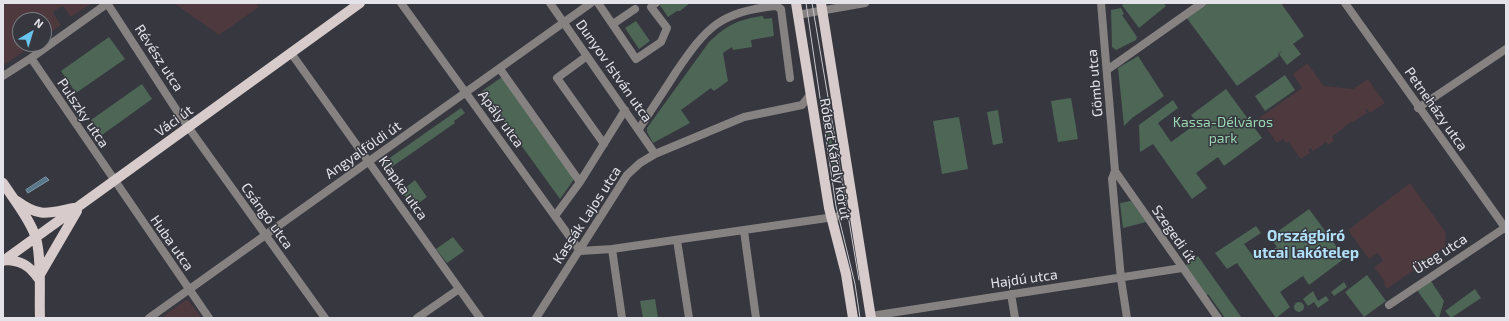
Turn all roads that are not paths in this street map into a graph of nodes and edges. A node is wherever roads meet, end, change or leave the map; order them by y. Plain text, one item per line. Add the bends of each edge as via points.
1 (107, 3) edge
2 (360, 3) edge
3 (401, 3) edge
4 (550, 3) edge
5 (592, 3) edge
6 (598, 3) edge
7 (656, 3) edge
8 (796, 3) edge
9 (865, 3) edge
10 (1101, 3) edge
11 (1202, 3) edge
12 (1345, 3) edge
13 (753, 6) edge
14 (822, 6) edge
15 (635, 9) dead end
16 (797, 15) junction
17 (564, 22) junction
18 (613, 24) junction
19 (1506, 49) edge
20 (291, 53) junction
21 (587, 56) junction
22 (31, 58) junction
23 (500, 69) junction
24 (1107, 70) junction
25 (3, 76) edge
26 (790, 78) dead end
27 (466, 93) junction
28 (810, 95) junction
29 (1418, 108) junction
30 (625, 110) junction
31 (189, 127) junction
32 (639, 129) junction
33 (604, 144) junction
34 (655, 154) junction
35 (369, 162) junction
36 (1115, 171) junction
37 (114, 182) junction
38 (580, 182) junction
39 (3, 183) edge
40 (12, 198) junction
41 (80, 206) junction
42 (855, 214) junction
43 (555, 216) junction
44 (831, 218) junction
45 (1506, 228) edge
46 (744, 230) junction
47 (265, 236) junction
48 (36, 238) junction
49 (677, 240) junction
50 (612, 249) junction
51 (580, 251) junction
52 (4, 261) edge
53 (1182, 268) junction
54 (38, 278) junction
55 (1121, 279) junction
56 (459, 289) junction
57 (189, 290) junction
58 (1011, 294) junction
59 (1389, 305) dead end
60 (871, 317) edge
61 (40, 318) edge
62 (149, 318) edge
63 (209, 318) edge
64 (324, 318) edge
65 (417, 318) edge
66 (480, 318) edge
67 (536, 318) edge
68 (622, 318) edge
69 (689, 318) edge
70 (756, 318) edge
71 (854, 318) edge
72 (1015, 318) edge
73 (1127, 318) edge
74 (1218, 318) edge

1 - 22 street
1 - 31 street, Révész utca
2 - 20 main road, Váci út
3 - 27 street, Apály utca
4 - 17 street, Dunyov István utca
5 - 17 street, Angyalföldi út
6 - 18 street
7 - 18 street via 651,7 667,28 661,42 636,59
8 - 16 main road, Róbert Károly körút
9 - 14 street
10 - 24 street, Gömb utca
11 - 24 street
12 - 29 street, Petneházy utca
13 - 26 street via 776,6 781,10
13 - 32 street via 722,20 697,41
14 - 16 street
14 - 42 main road, Róbert Károly körút
15 - 18 street
16 - 28 main road, Róbert Károly körút
17 - 21 street, Dunyov István utca
17 - 23 street, Angyalföldi út
19 - 29 street
20 - 31 main road, Váci út
20 - 35 street, Klapka utca
21 - 30 street, Dunyov István utca
21 - 33 street via 557,78
22 - 25 street
22 - 37 street, Pulszky utca
23 - 27 street, Angyalföldi út
23 - 38 street, Apály utca
24 - 36 street, Gömb utca
27 - 35 street, Angyalföldi út
27 - 43 street, Apály utca
28 - 34 street, Kassák Lajos utca via 802,105 744,117
28 - 44 main road, Róbert Károly körút
29 - 45 street, Petneházy utca
30 - 32 street, Dunyov István utca
30 - 33 street
31 - 37 main road, Váci út
31 - 47 street, Csángó utca
32 - 34 street, Dunyov István utca
33 - 38 street
34 - 51 street, Kassák Lajos utca via 627,175
35 - 47 street, Angyalföldi út
35 - 56 street, Klapka utca
36 - 53 street, Szegedi út
36 - 55 street via 1112,179
37 - 41 main road, Váci út
37 - 57 street, Huba utca
38 - 43 street
39 - 40 main road
40 - 41 main road via 35,213 47,215
40 - 48 main road
41 - 48 main road, Váci út
41 - 54 main road
42 - 44 street
42 - 60 main road, Róbert Károly körút
43 - 51 street, Apály utca
44 - 46 street
44 - 71 main road, Róbert Károly körút via 846,274
45 - 59 street, Üteg utca
46 - 49 street
46 - 70 street
47 - 57 street, Angyalföldi út
47 - 64 street, Csángó utca
48 - 52 main road, Váci út
48 - 54 main road
49 - 50 street
49 - 69 street
50 - 51 street
50 - 68 street
51 - 67 street, Kassák Lajos utca
52 - 54 main road via 25,264
53 - 55 street, Hajdú utca
53 - 74 street, Szegedi út
54 - 61 main road
55 - 58 street, Hajdú utca
55 - 73 street
56 - 65 street
56 - 66 street, Klapka utca
57 - 62 street, Angyalföldi út
57 - 63 street, Huba utca
58 - 60 street, Hajdú utca
58 - 72 street

